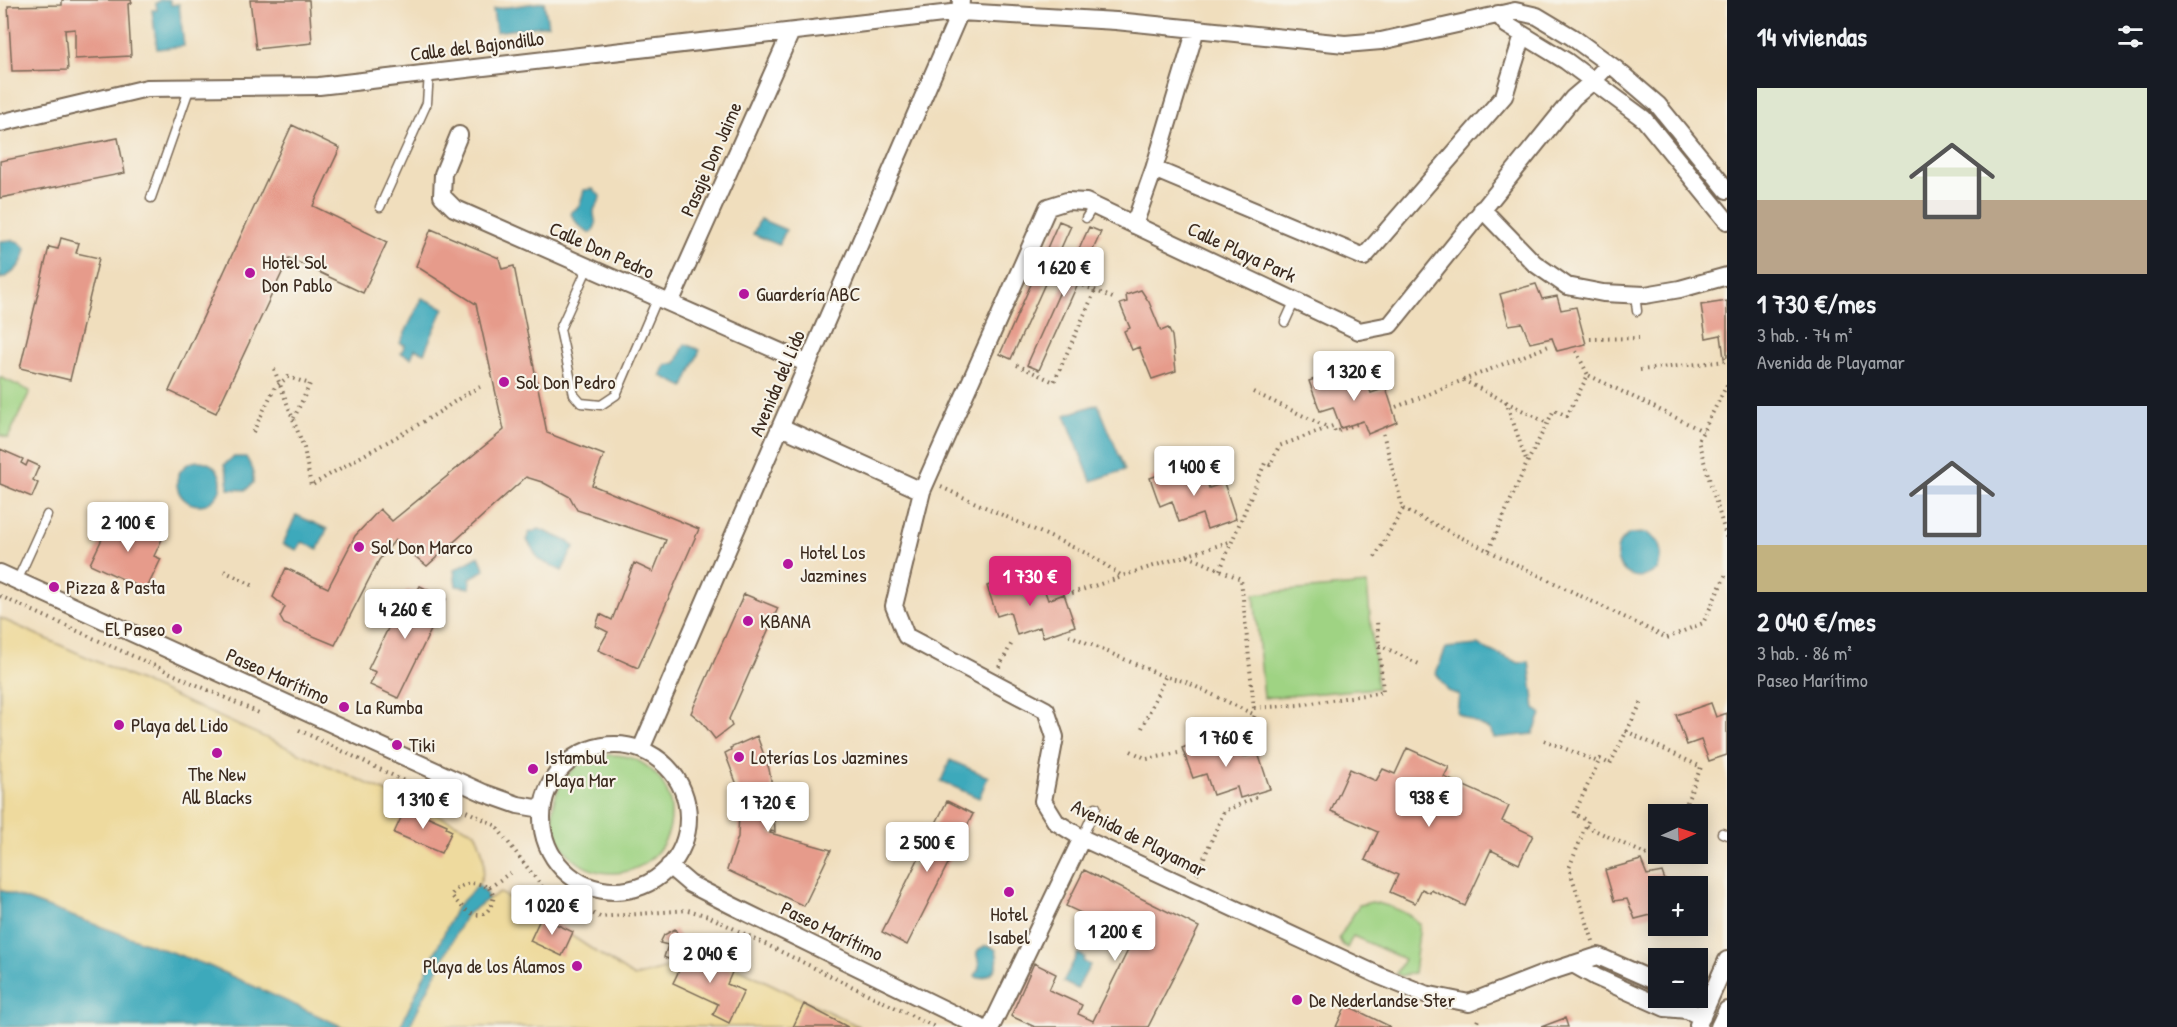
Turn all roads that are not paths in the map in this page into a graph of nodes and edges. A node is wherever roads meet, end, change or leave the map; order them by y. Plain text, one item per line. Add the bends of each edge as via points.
1 (961, 6) edge
2 (1500, 7) edge
3 (1196, 29) junction
4 (791, 32) junction
5 (1523, 35) junction
6 (1609, 64) junction
7 (429, 73) junction
8 (1593, 81) junction
9 (190, 87) junction
10 (0, 123) edge
11 (459, 135) dead end
12 (1154, 169) junction
13 (1727, 190) edge
14 (151, 198) dead end
15 (380, 207) dead end
16 (1482, 209) junction
17 (1727, 221) edge
18 (1134, 225) junction
19 (588, 267) junction
20 (1727, 276) edge
21 (664, 300) junction
22 (1295, 300) junction
23 (1285, 322) dead end
24 (808, 364) junction
25 (781, 427) junction
26 (922, 491) junction
27 (47, 515) dead end
28 (0, 573) edge
29 (17, 581) junction
30 (641, 749) junction
31 (1096, 807) dead end
32 (542, 809) junction
33 (1082, 838) junction
34 (669, 867) junction
35 (1727, 960) edge
36 (1573, 964) junction
37 (1648, 978) edge
38 (1648, 996) edge
39 (1727, 1010) edge
40 (1691, 1013) edge
41 (980, 1027) edge
42 (991, 1027) edge
43 (1719, 1027) edge

1 - 3 street, Calle del Bajondillo
1 - 4 street, Calle del Bajondillo
1 - 24 street, Avenida del Lido
2 - 3 street, Calle del Bajondillo via 1381,41 1345,44
2 - 5 street via 1507,25
2 - 6 street, Calle del Bajondillo via 1537,16
3 - 12 street
4 - 7 street, Calle del Bajondillo
4 - 21 street, Pasaje Don Jaime
5 - 8 street
5 - 12 street via 1504,96 1364,257
6 - 8 street, Calle Playa Park
6 - 13 street, Calle del Bajondillo via 1658,105
7 - 9 street, Calle del Bajondillo via 319,86
7 - 15 lane via 427,103
8 - 16 street, Calle Playa Park via 1573,98
8 - 17 street via 1644,119
9 - 10 street, Calle del Bajondillo via 147,88
9 - 14 lane
11 - 19 street, Calle Don Pedro via 442,174 442,196 454,208
12 - 18 street
16 - 20 street via 1534,263 1568,286 1636,303 1645,295
16 - 22 street, Calle Playa Park via 1390,325 1359,331
18 - 22 street, Calle Playa Park
18 - 26 street, Calle Playa Park via 1090,212 1086,202 1066,201 1048,207
19 - 21 street, Calle Don Pedro
19 - 21 lane via 560,329 574,395 581,403 602,405 616,395
21 - 24 street, Calle Don Pedro
22 - 23 lane
24 - 25 street, Avenida del Lido
25 - 26 street
25 - 30 street, Avenida del Lido
26 - 33 street, Avenida de Playamar via 894,606 906,636 1046,710 1055,737 1043,801 1056,822
27 - 29 lane
28 - 29 street, Paseo Marítimo
29 - 32 street, Paseo Marítimo via 484,793
30 - 32 street via 602,745 577,754 557,772 544,796
30 - 34 street via 668,767 686,800 685,839
31 - 33 lane
32 - 34 street via 542,831 549,851 579,883 600,890 633,889
33 - 36 street, Avenida de Playamar via 1425,994 1469,1003
33 - 42 street
34 - 41 street, Paseo Marítimo via 690,884
35 - 40 street
36 - 37 street, Avenida de Playamar via 1598,956
36 - 38 street
39 - 43 street

